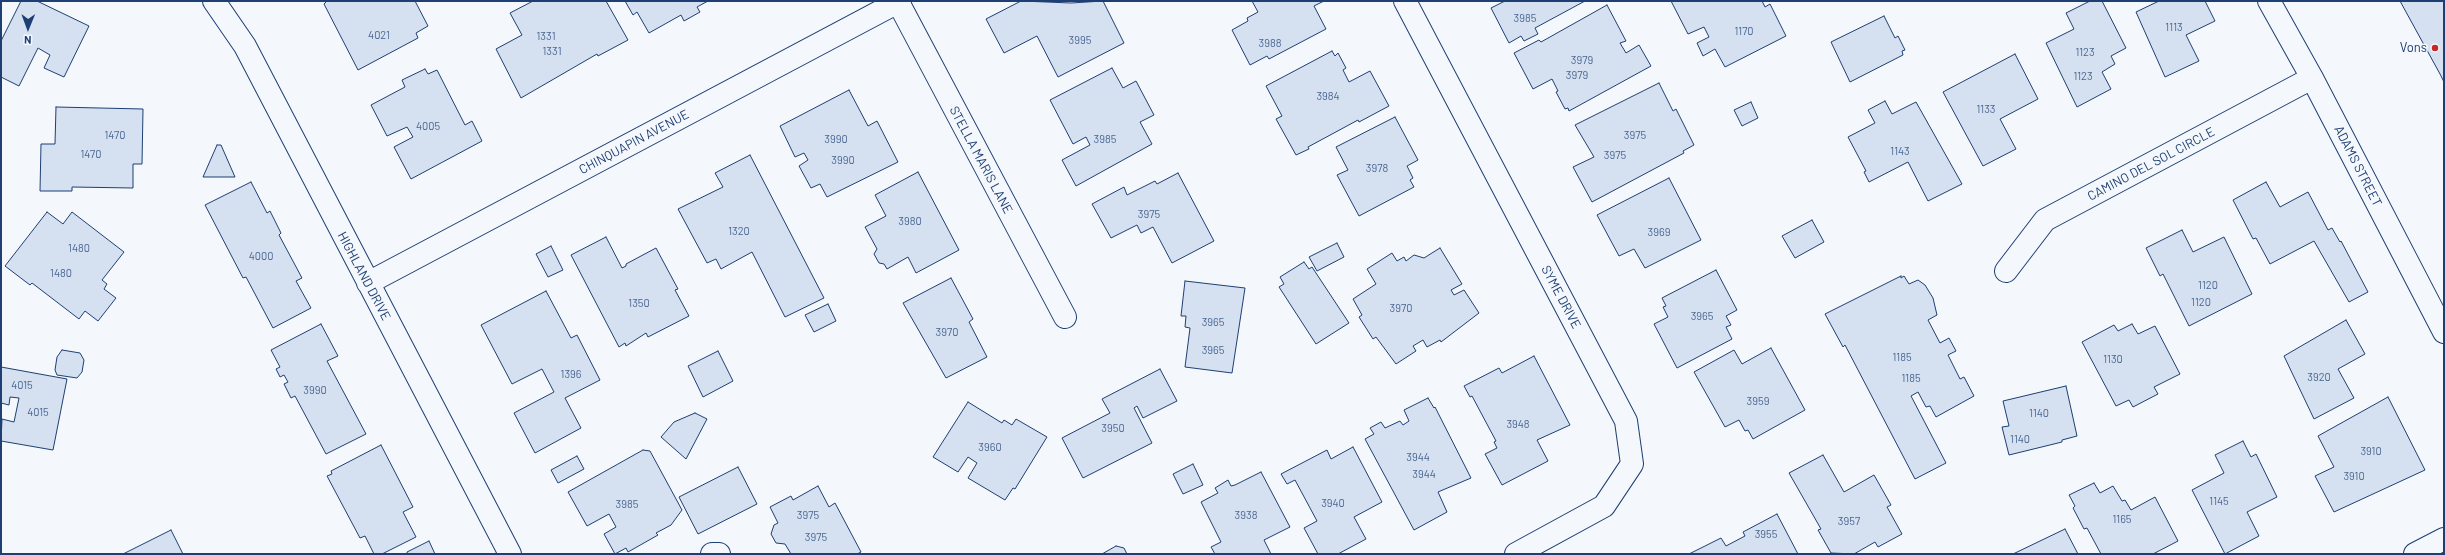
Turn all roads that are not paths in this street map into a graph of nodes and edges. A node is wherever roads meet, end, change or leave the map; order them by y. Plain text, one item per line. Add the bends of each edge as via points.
1 (214, 1) edge
2 (899, 1) edge
3 (1405, 1) edge
4 (2269, 1) edge
5 (2312, 78) junction
6 (2006, 271) dead end
7 (368, 283) junction
8 (1065, 317) dead end
9 (2444, 332) edge
10 (2444, 538) edge
11 (510, 554) edge
12 (712, 554) edge
13 (719, 554) edge
14 (1516, 554) edge
15 (2415, 554) edge

1 - 7 street, HIGHLAND DRIVE via 245,46
2 - 7 street, CHINQUAPIN AVENUE
2 - 8 street, STELLA MARIS LANE
3 - 14 street, SYME DRIVE via 1626,421 1632,464 1604,506
4 - 5 street, ADAMS STREET
5 - 6 street, CAMINO DEL SOL CIRCLE via 2045,220
5 - 9 street, ADAMS STREET
7 - 11 street, HIGHLAND DRIVE
10 - 15 street
12 - 13 street

